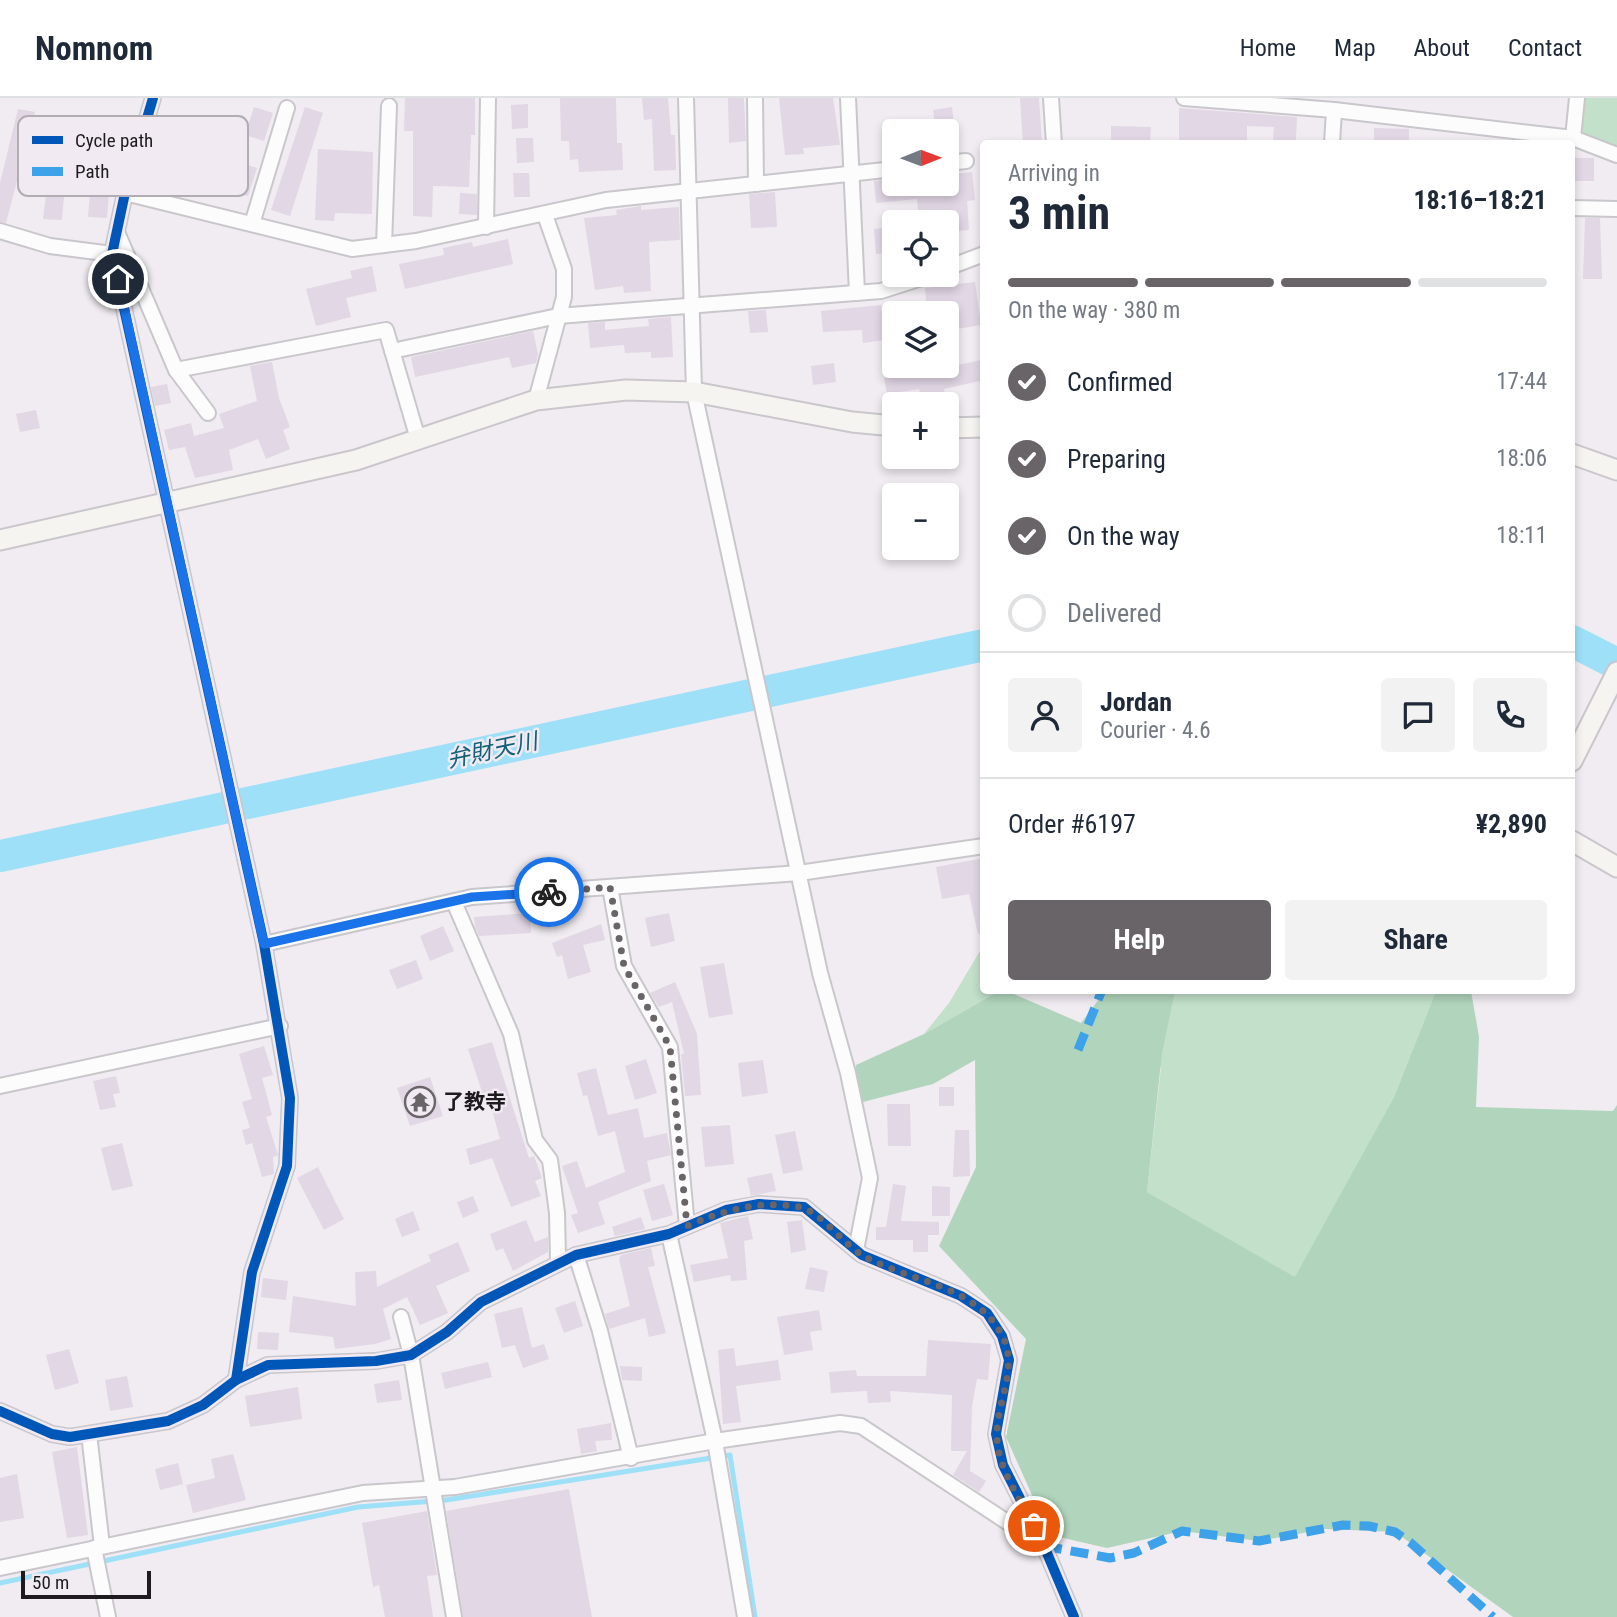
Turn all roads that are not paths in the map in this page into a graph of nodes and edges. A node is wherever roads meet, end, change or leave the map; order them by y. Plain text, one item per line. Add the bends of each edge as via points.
1 (153, 98) edge
2 (488, 98) edge
3 (685, 98) edge
4 (754, 98) edge
5 (848, 98) edge
6 (1051, 98) edge
7 (1184, 98) edge
8 (1359, 98) edge
9 (1577, 98) edge
10 (1254, 100) edge
11 (389, 106) dead end
12 (287, 108) dead end
13 (1334, 110) junction
14 (1359, 114) junction
15 (148, 116) edge
16 (1573, 138) junction
17 (1054, 140) edge
18 (1332, 140) edge
19 (1617, 155) edge
20 (966, 161) dead end
21 (959, 162) edge
22 (882, 170) edge
23 (851, 173) junction
24 (756, 184) junction
25 (688, 192) junction
26 (124, 196) edge
27 (137, 196) edge
28 (1575, 208) edge
29 (1617, 209) edge
30 (545, 215) junction
31 (252, 225) junction
32 (486, 227) junction
33 (0, 231) edge
34 (117, 232) junction
35 (384, 245) junction
36 (112, 254) junction
37 (980, 256) edge
38 (959, 263) edge
39 (894, 287) edge
40 (857, 293) junction
41 (691, 305) junction
42 (558, 316) junction
43 (392, 351) junction
44 (176, 370) junction
45 (694, 392) junction
46 (536, 400) junction
47 (208, 413) dead end
48 (882, 425) edge
49 (980, 427) edge
50 (959, 428) edge
51 (418, 439) junction
52 (1575, 455) edge
53 (1617, 470) edge
54 (166, 501) junction
55 (0, 540) edge
56 (1617, 672) edge
57 (1575, 755) edge
58 (1575, 844) edge
59 (980, 847) edge
60 (1617, 867) edge
61 (799, 873) junction
62 (610, 887) junction
63 (453, 902) junction
64 (264, 944) junction
65 (280, 1026) junction
66 (0, 1086) edge
67 (687, 1226) junction
68 (669, 1234) junction
69 (856, 1250) junction
70 (576, 1255) junction
71 (558, 1261) junction
72 (401, 1317) dead end
73 (411, 1354) junction
74 (236, 1380) junction
75 (0, 1410) edge
76 (89, 1434) junction
77 (715, 1441) junction
78 (631, 1458) junction
79 (433, 1488) junction
80 (1045, 1546) junction
81 (98, 1547) junction
82 (0, 1568) edge
83 (108, 1617) edge
84 (454, 1617) edge
85 (745, 1617) edge
86 (1074, 1617) edge

1 - 15 street
2 - 32 street
3 - 25 street
4 - 24 street
5 - 23 street
6 - 17 street
7 - 10 street
8 - 14 street
9 - 16 street
10 - 13 street
11 - 35 street
12 - 31 street
13 - 14 street
13 - 18 street
14 - 16 street
16 - 19 street
20 - 21 street
22 - 23 street
23 - 24 street
23 - 40 street
24 - 25 street
25 - 30 street via 606,200
25 - 41 street
26 - 34 street
27 - 31 street
28 - 29 street
30 - 32 street
30 - 42 street via 564,269 564,297
31 - 35 street via 352,249
32 - 35 street
33 - 36 street via 50,246
34 - 36 street
34 - 44 street
36 - 54 street
37 - 38 street
39 - 40 street
40 - 41 street
41 - 42 street
41 - 45 street
42 - 43 street
42 - 46 street
43 - 44 street via 386,330
43 - 51 street
44 - 47 street
45 - 46 street via 626,390
45 - 48 street
45 - 61 street
46 - 51 street
49 - 50 street
51 - 54 street via 356,460
52 - 53 street
54 - 55 street
54 - 64 street
56 - 57 street
58 - 60 street
59 - 61 street
61 - 62 street
61 - 69 street via 870,1178
62 - 63 street
62 - 67 street via 624,966 670,1047
63 - 64 street
63 - 71 street via 511,1034 535,1140 550,1160 558,1213
64 - 65 street
65 - 66 street
65 - 74 street via 290,1098 287,1166 252,1272
67 - 68 street
67 - 69 street via 726,1210 759,1204 804,1208
68 - 70 street
68 - 77 street
69 - 80 street via 961,1296 987,1313 1002,1336 1009,1360 996,1434 1003,1465
70 - 71 street
70 - 78 street
71 - 73 street via 481,1303
72 - 73 street
73 - 74 street via 376,1361 268,1365
73 - 79 street
74 - 76 street via 203,1405 168,1422
75 - 76 street via 52,1434
76 - 81 street
77 - 78 street
77 - 80 street via 840,1423 860,1426
77 - 85 street
78 - 79 street
79 - 81 street via 363,1493
79 - 84 street
80 - 86 street
81 - 82 street
81 - 83 street

